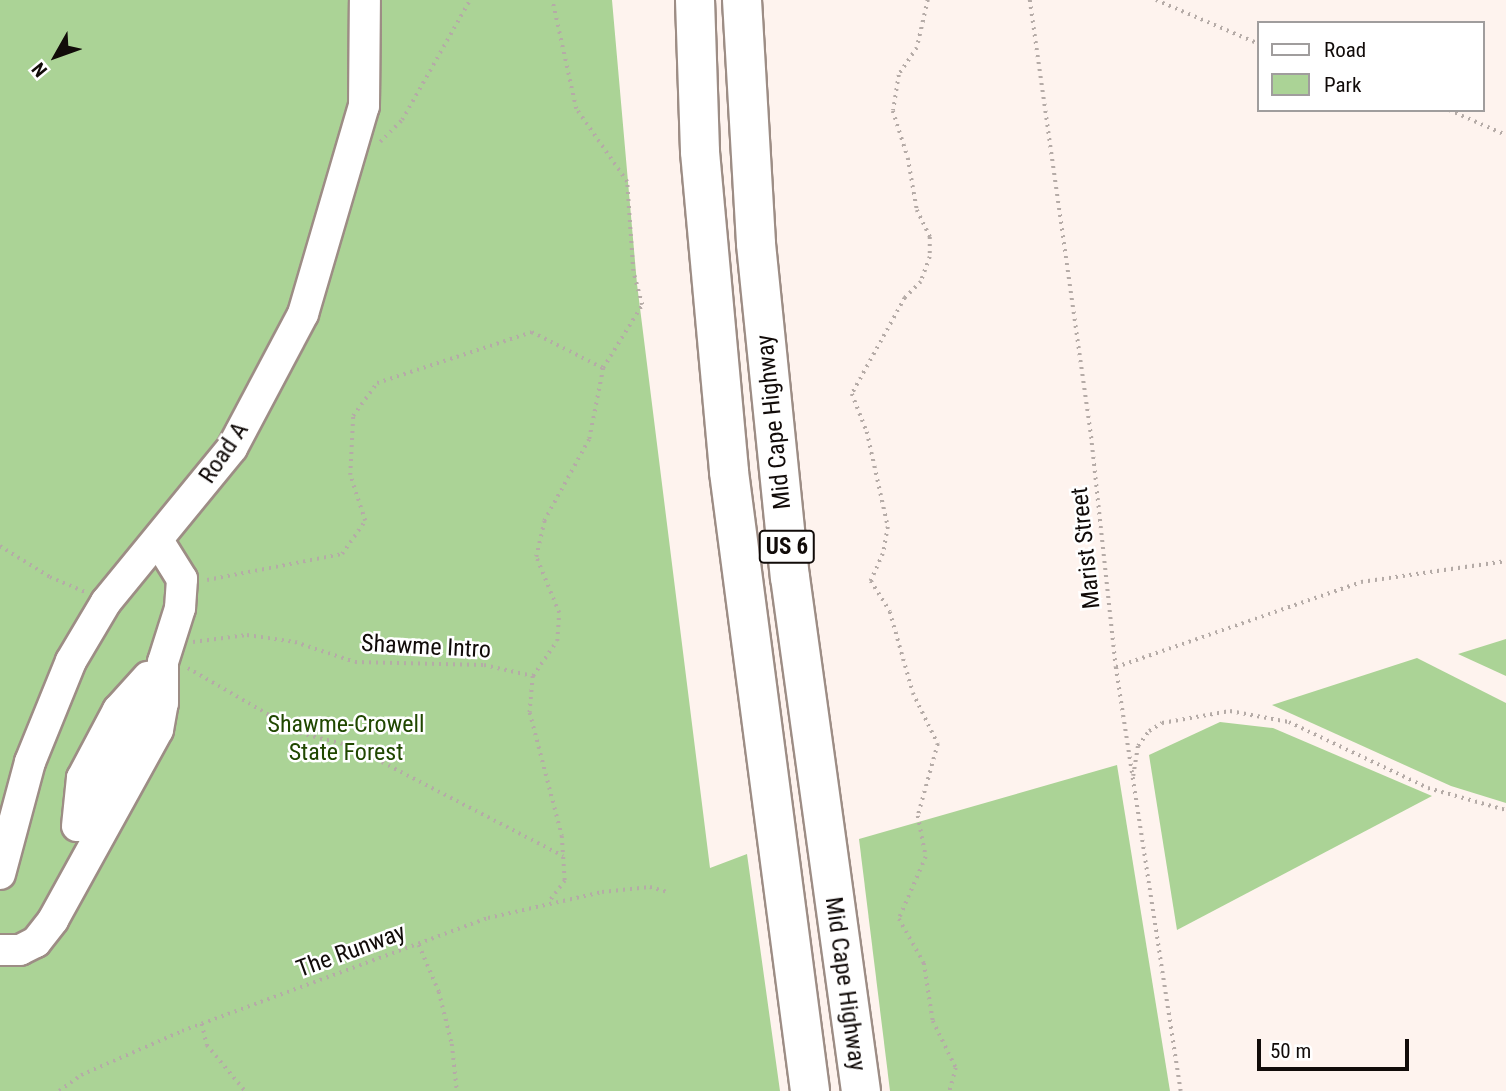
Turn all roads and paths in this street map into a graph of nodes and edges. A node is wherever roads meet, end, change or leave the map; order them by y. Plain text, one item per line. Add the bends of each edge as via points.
1 (365, 0) edge
2 (470, 0) edge
3 (552, 0) edge
4 (695, 0) edge
5 (742, 0) edge
6 (928, 0) edge
7 (1030, 0) edge
8 (1156, 0) edge
9 (1258, 44) edge
10 (1454, 112) edge
11 (1506, 135) edge
12 (346, 174) junction
13 (603, 368) junction
14 (159, 542) junction
15 (0, 546) edge
16 (1506, 561) edge
17 (182, 586) junction
18 (106, 601) junction
19 (165, 654) junction
20 (1116, 667) junction
21 (533, 676) junction
22 (1133, 782) junction
23 (1506, 810) edge
24 (563, 856) junction
25 (0, 874) edge
26 (75, 881) junction
27 (667, 892) dead end
28 (548, 903) junction
29 (419, 945) junction
30 (0, 950) edge
31 (202, 1024) junction
32 (59, 1091) edge
33 (245, 1091) edge
34 (457, 1091) edge
35 (810, 1091) edge
36 (861, 1091) edge
37 (950, 1091) edge
38 (1181, 1091) edge

1 - 12 lane, Road A via 364,106
2 - 12 path via 402,120
3 - 13 path via 576,110 627,182 633,222 633,271 642,305
4 - 35 highway, Mid Cape Highway / US 6 via 700,152 729,472
5 - 36 highway, Mid Cape Highway / US 6 via 756,244 790,577
6 - 37 path via 917,48 899,75 893,111 908,158 917,210 930,237 930,257 920,282 905,298 852,394 867,432 888,527 871,581 890,612 913,693 938,744 918,816 926,857 899,919 924,963 933,1021 956,1068
7 - 20 path, Marist Street via 1090,429
8 - 9 path
10 - 11 path
12 - 14 lane, Road A via 303,314 232,448
13 - 17 path via 532,332 377,383 354,416 350,475 365,521 342,554
13 - 21 path via 589,439 544,521 536,557 559,613 557,641
14 - 17 lane via 174,560
14 - 18 lane, Road A
15 - 18 path via 50,578
16 - 20 path via 1361,582
17 - 19 lane
18 - 25 lane, Road A via 71,661 30,762
19 - 21 path, Shawme Intro via 247,635 295,642 355,662 484,665
19 - 24 path via 300,733 351,746
19 - 26 lane via 77,845
19 - 26 lane via 158,730
20 - 22 path, Marist Street
21 - 24 path via 530,713
22 - 23 path via 1138,747 1149,731 1163,723 1230,711 1289,722 1428,788
22 - 38 path, Marist Street
24 - 28 path via 565,881
26 - 30 lane via 36,942 20,950
27 - 28 path, The Runway via 650,887
28 - 29 path, The Runway via 488,918
29 - 31 path, The Runway
29 - 34 path via 442,1005
31 - 32 path, The Runway via 92,1070
31 - 33 path via 207,1045

